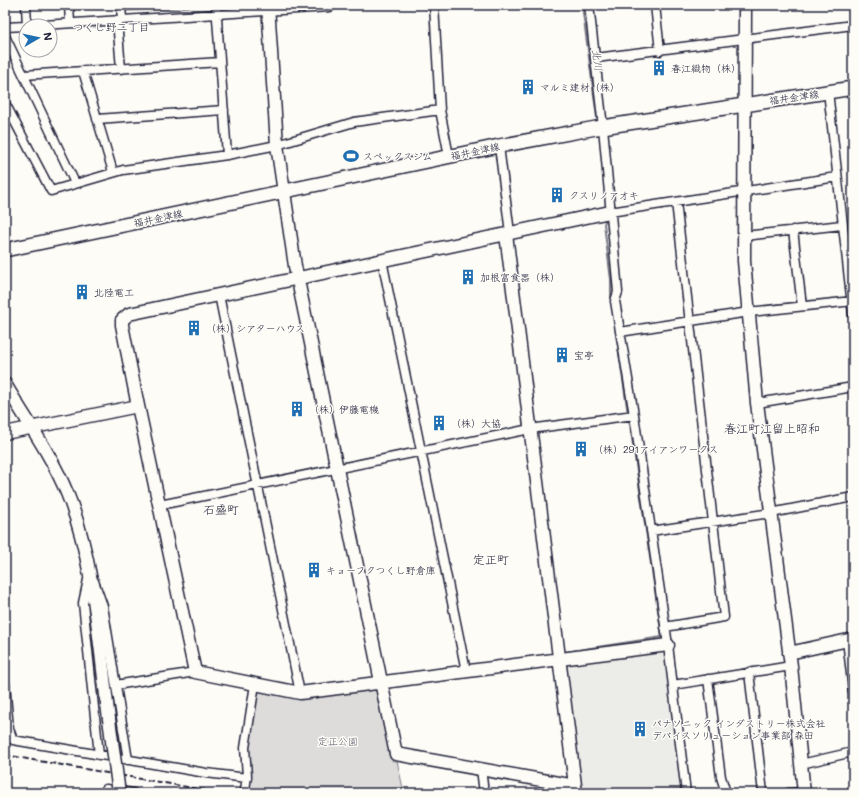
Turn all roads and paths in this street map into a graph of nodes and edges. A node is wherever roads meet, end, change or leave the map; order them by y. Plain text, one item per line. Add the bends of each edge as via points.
1 (26, 5) edge
2 (69, 5) edge
3 (120, 5) edge
4 (216, 5) edge
5 (434, 5) edge
6 (590, 5) edge
7 (655, 5) edge
8 (745, 5) edge
9 (330, 7) dead end
10 (268, 8) edge
11 (217, 14) junction
12 (27, 18) edge
13 (119, 20) junction
14 (70, 23) junction
15 (58, 24) edge
16 (853, 25) edge
17 (18, 26) edge
18 (5, 27) edge
19 (5, 36) edge
20 (744, 39) junction
21 (660, 50) junction
22 (596, 58) junction
23 (220, 62) junction
24 (121, 69) junction
25 (83, 71) junction
26 (24, 75) junction
27 (853, 88) edge
28 (828, 91) junction
29 (5, 103) edge
30 (744, 104) junction
31 (224, 110) junction
32 (440, 110) junction
33 (97, 119) junction
34 (603, 127) junction
35 (277, 145) junction
36 (499, 146) junction
37 (227, 155) junction
38 (449, 156) junction
39 (113, 172) junction
40 (837, 177) junction
41 (75, 183) junction
42 (744, 191) junction
43 (284, 192) junction
44 (676, 202) junction
45 (610, 212) junction
46 (842, 224) junction
47 (793, 230) junction
48 (508, 233) junction
49 (744, 236) junction
50 (5, 250) edge
51 (382, 260) junction
52 (298, 278) junction
53 (219, 295) junction
54 (852, 301) edge
55 (802, 306) junction
56 (748, 312) junction
57 (853, 315) edge
58 (690, 321) junction
59 (620, 332) junction
60 (5, 384) edge
61 (853, 387) edge
62 (757, 403) junction
63 (138, 406) junction
64 (634, 415) junction
65 (31, 428) junction
66 (530, 429) junction
67 (5, 433) edge
68 (420, 452) junction
69 (336, 469) junction
70 (258, 485) junction
71 (853, 497) edge
72 (160, 505) junction
73 (771, 513) junction
74 (713, 521) junction
75 (651, 531) junction
76 (90, 573) junction
77 (665, 627) junction
78 (850, 640) edge
79 (668, 645) junction
80 (789, 652) junction
81 (559, 659) junction
82 (791, 666) junction
83 (466, 671) junction
84 (195, 672) junction
85 (749, 672) junction
86 (708, 679) junction
87 (380, 682) junction
88 (5, 683) edge
89 (255, 684) junction
90 (116, 685) junction
91 (673, 685) junction
92 (853, 691) edge
93 (300, 693) junction
94 (853, 752) edge
95 (99, 755) junction
96 (128, 760) junction
97 (801, 764) junction
98 (481, 770) junction
99 (247, 778) junction
100 (245, 790) dead end
101 (576, 790) edge
102 (804, 792) edge
103 (106, 793) edge
104 (119, 793) edge
105 (133, 793) edge
106 (484, 793) edge
107 (686, 793) edge
108 (726, 793) edge
109 (763, 793) edge
110 (788, 793) edge

1 - 12 street
2 - 14 street
3 - 13 street
4 - 11 street
5 - 32 street
6 - 22 street
7 - 21 street
8 - 20 street
9 - 10 street
10 - 11 street
10 - 35 street
11 - 13 street
11 - 23 street
13 - 14 street
13 - 24 street
14 - 15 street
16 - 20 street
17 - 18 street
19 - 26 street
20 - 21 street
20 - 30 street
21 - 22 street
22 - 34 street
23 - 24 street
23 - 31 street
24 - 25 street
25 - 26 street
25 - 33 street
26 - 41 street
27 - 28 main road, 福井金津線
28 - 30 main road, 福井金津線
28 - 40 street
29 - 41 street via 51,192
30 - 34 main road, 福井金津線
30 - 42 street
31 - 33 street
31 - 37 street
32 - 35 street via 354,122
32 - 38 street
33 - 39 street
34 - 36 main road, 福井金津線
34 - 45 street
35 - 37 street
35 - 43 street
36 - 38 main road, 福井金津線
36 - 48 street
37 - 39 street
38 - 43 main road, 福井金津線
39 - 41 street
40 - 42 street
40 - 46 street
42 - 44 street
42 - 49 street
43 - 50 main road, 福井金津線
43 - 52 street
44 - 45 street
44 - 58 street
45 - 48 street
45 - 59 street via 618,292 615,301
46 - 47 street
46 - 54 street
47 - 49 street
47 - 55 street
48 - 51 street
48 - 66 street
49 - 56 street
51 - 52 street
51 - 68 street
52 - 53 street
52 - 69 street
53 - 63 street via 124,316 122,325
53 - 70 street
54 - 55 street
54 - 57 street
55 - 56 street
56 - 58 street
56 - 62 street
58 - 59 street
58 - 74 street
59 - 64 street
60 - 65 street
61 - 62 street
62 - 73 street
63 - 65 street
63 - 72 street
64 - 66 street
64 - 75 street
65 - 67 street
65 - 76 street via 52,461 67,492 79,526
66 - 68 street
66 - 81 street
68 - 69 street
68 - 83 street
69 - 70 street
69 - 87 street
70 - 72 street
70 - 93 street
71 - 73 street
72 - 84 street
73 - 74 street
73 - 80 street
74 - 75 street
74 - 77 street via 724,617
75 - 77 street
76 - 90 street via 103,606
76 - 95 street via 83,603
76 - 104 street, bridge
77 - 79 street
78 - 80 street
78 - 92 street
79 - 81 street
79 - 91 street
80 - 82 street
81 - 83 street
81 - 101 street
82 - 85 street
82 - 97 street
83 - 87 street
84 - 89 street
84 - 90 street
85 - 86 street
85 - 109 street
86 - 91 street
86 - 108 street via 721,777
87 - 93 street
87 - 98 street via 396,754
88 - 95 street via 9,729 13,740
89 - 93 street
89 - 99 street via 245,748
90 - 96 street
91 - 107 street
94 - 97 street
95 - 96 street
96 - 99 street
97 - 102 street
98 - 101 street
98 - 106 street
99 - 100 street
102 - 110 street
103 - 105 street via 106,789

